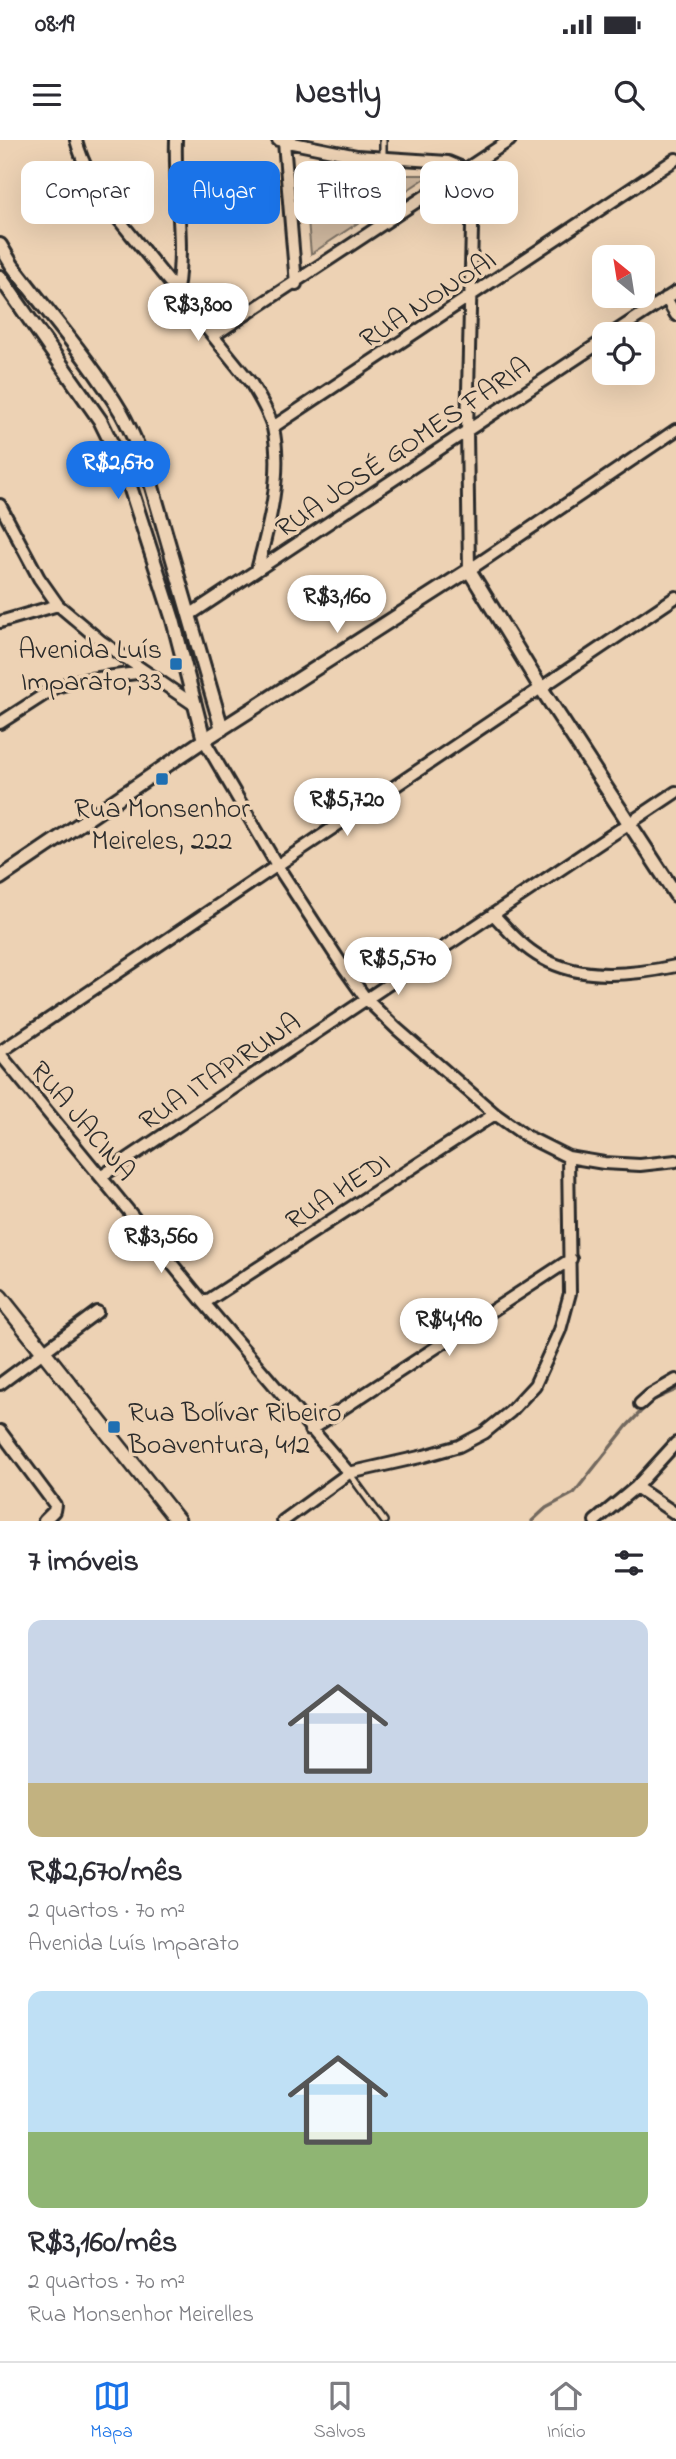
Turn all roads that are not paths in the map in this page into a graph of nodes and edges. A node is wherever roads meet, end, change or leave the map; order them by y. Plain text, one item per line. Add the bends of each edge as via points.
1 (76, 140) edge
2 (176, 140) edge
3 (383, 140) edge
4 (510, 140) edge
5 (281, 141) edge
6 (383, 158) junction
7 (676, 159) edge
8 (432, 161) edge
9 (479, 161) edge
10 (420, 201) edge
11 (472, 224) edge
12 (0, 245) edge
13 (0, 278) edge
14 (296, 284) junction
15 (177, 290) junction
16 (676, 292) edge
17 (471, 297) junction
18 (666, 298) junction
19 (676, 315) edge
20 (630, 322) edge
21 (214, 336) junction
22 (592, 348) edge
23 (272, 427) junction
24 (676, 430) edge
25 (467, 431) junction
26 (0, 505) edge
27 (257, 570) junction
28 (469, 570) junction
29 (676, 597) edge
30 (58, 606) junction
31 (191, 614) junction
32 (0, 622) edge
33 (144, 672) junction
34 (541, 688) junction
35 (196, 706) junction
36 (0, 723) edge
37 (222, 729) junction
38 (204, 740) junction
39 (676, 792) edge
40 (629, 823) junction
41 (278, 866) junction
42 (0, 878) edge
43 (676, 895) edge
44 (494, 914) junction
45 (676, 966) edge
46 (366, 999) junction
47 (0, 1053) edge
48 (495, 1114) junction
49 (568, 1157) junction
50 (676, 1161) edge
51 (102, 1176) junction
52 (571, 1259) junction
53 (0, 1297) edge
54 (204, 1303) junction
55 (97, 1312) dead end
56 (43, 1352) junction
57 (676, 1380) edge
58 (0, 1384) edge
59 (640, 1404) dead end
60 (310, 1430) junction
61 (0, 1431) edge
62 (676, 1443) edge
63 (349, 1473) junction
64 (636, 1487) junction
65 (676, 1514) edge
66 (44, 1521) edge
67 (178, 1521) edge
68 (283, 1521) edge
69 (384, 1521) edge
70 (595, 1521) edge

1 - 15 street via 98,191
2 - 15 street via 182,247
3 - 6 lane
4 - 9 street
5 - 6 street
5 - 14 street
6 - 8 street
7 - 17 street, RUA NONOAI
10 - 14 street
11 - 17 street
12 - 31 street via 122,413 146,466
13 - 35 street via 100,420 125,471
14 - 21 street
15 - 21 street
16 - 18 street
17 - 23 street, RUA NONOAI
17 - 25 street
18 - 19 street
18 - 20 street
21 - 23 street via 251,383
22 - 25 street, RUA JOSÉ GOMES FARIA
23 - 27 street via 274,487
24 - 28 street
25 - 27 street, RUA JOSÉ GOMES FARIA
25 - 28 street
26 - 30 street
27 - 31 street, RUA JOSÉ GOMES FARIA
28 - 34 street
28 - 37 street
29 - 34 street
30 - 32 street
30 - 33 street
31 - 37 street
33 - 35 street
33 - 36 street via 56,687
34 - 40 street
34 - 41 street
35 - 38 street
37 - 38 street
38 - 41 street
38 - 42 street
39 - 40 street, RUA ITAPIRUNA
40 - 43 street
40 - 44 street, RUA ITAPIRUNA
41 - 46 street
41 - 47 street
44 - 45 street via 541,958 566,969 625,974
44 - 46 street, RUA ITAPIRUNA
46 - 48 street
46 - 51 street, RUA ITAPIRUNA
47 - 51 street, RUA JACINA
48 - 49 street
48 - 54 street, RUA HEDI
49 - 50 street via 640,1165
49 - 52 street
51 - 54 street, RUA JACINA
52 - 60 street
52 - 63 street via 570,1293 561,1331 535,1385 510,1412 459,1446
53 - 56 main road
54 - 60 street, RUA JACINA
55 - 56 street
56 - 58 street
56 - 67 main road
57 - 59 street
60 - 63 street, RUA JACINA
61 - 66 street via 55,1505
62 - 64 street
63 - 68 street
63 - 69 lane
64 - 65 street
64 - 70 street

